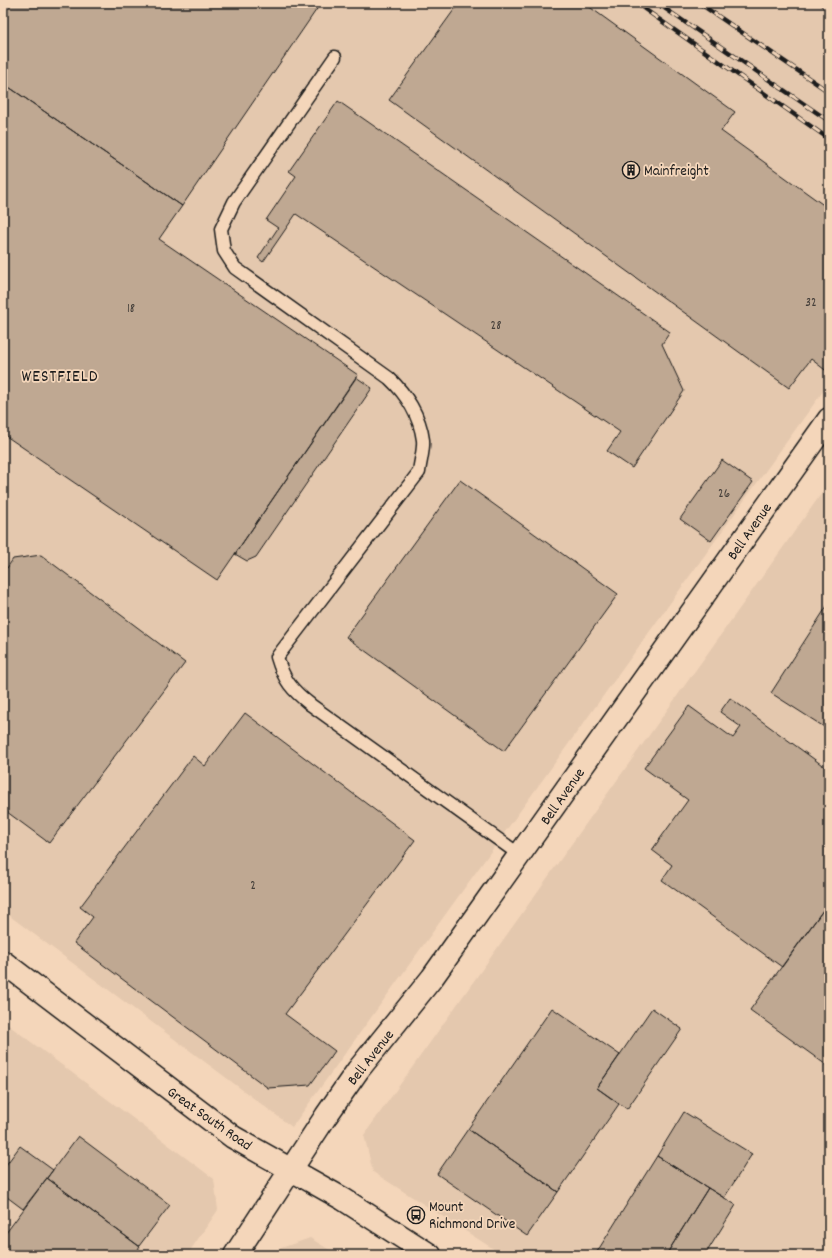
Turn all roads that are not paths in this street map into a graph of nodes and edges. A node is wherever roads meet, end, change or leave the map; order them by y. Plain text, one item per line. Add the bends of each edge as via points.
1 (334, 56) dead end
2 (829, 419) edge
3 (520, 854) junction
4 (3, 962) edge
5 (291, 1169) junction
6 (235, 1255) edge
7 (430, 1255) edge

1 - 3 lane via 234,202 221,229 224,251 235,268 389,378 404,392 417,419 423,441 419,472 277,657 282,675 294,691 311,706
2 - 3 street, Bell Avenue
3 - 5 street, Bell Avenue via 432,978 358,1070
4 - 5 street, Great South Road via 233,1137
5 - 6 street
5 - 7 street, Great South Road

